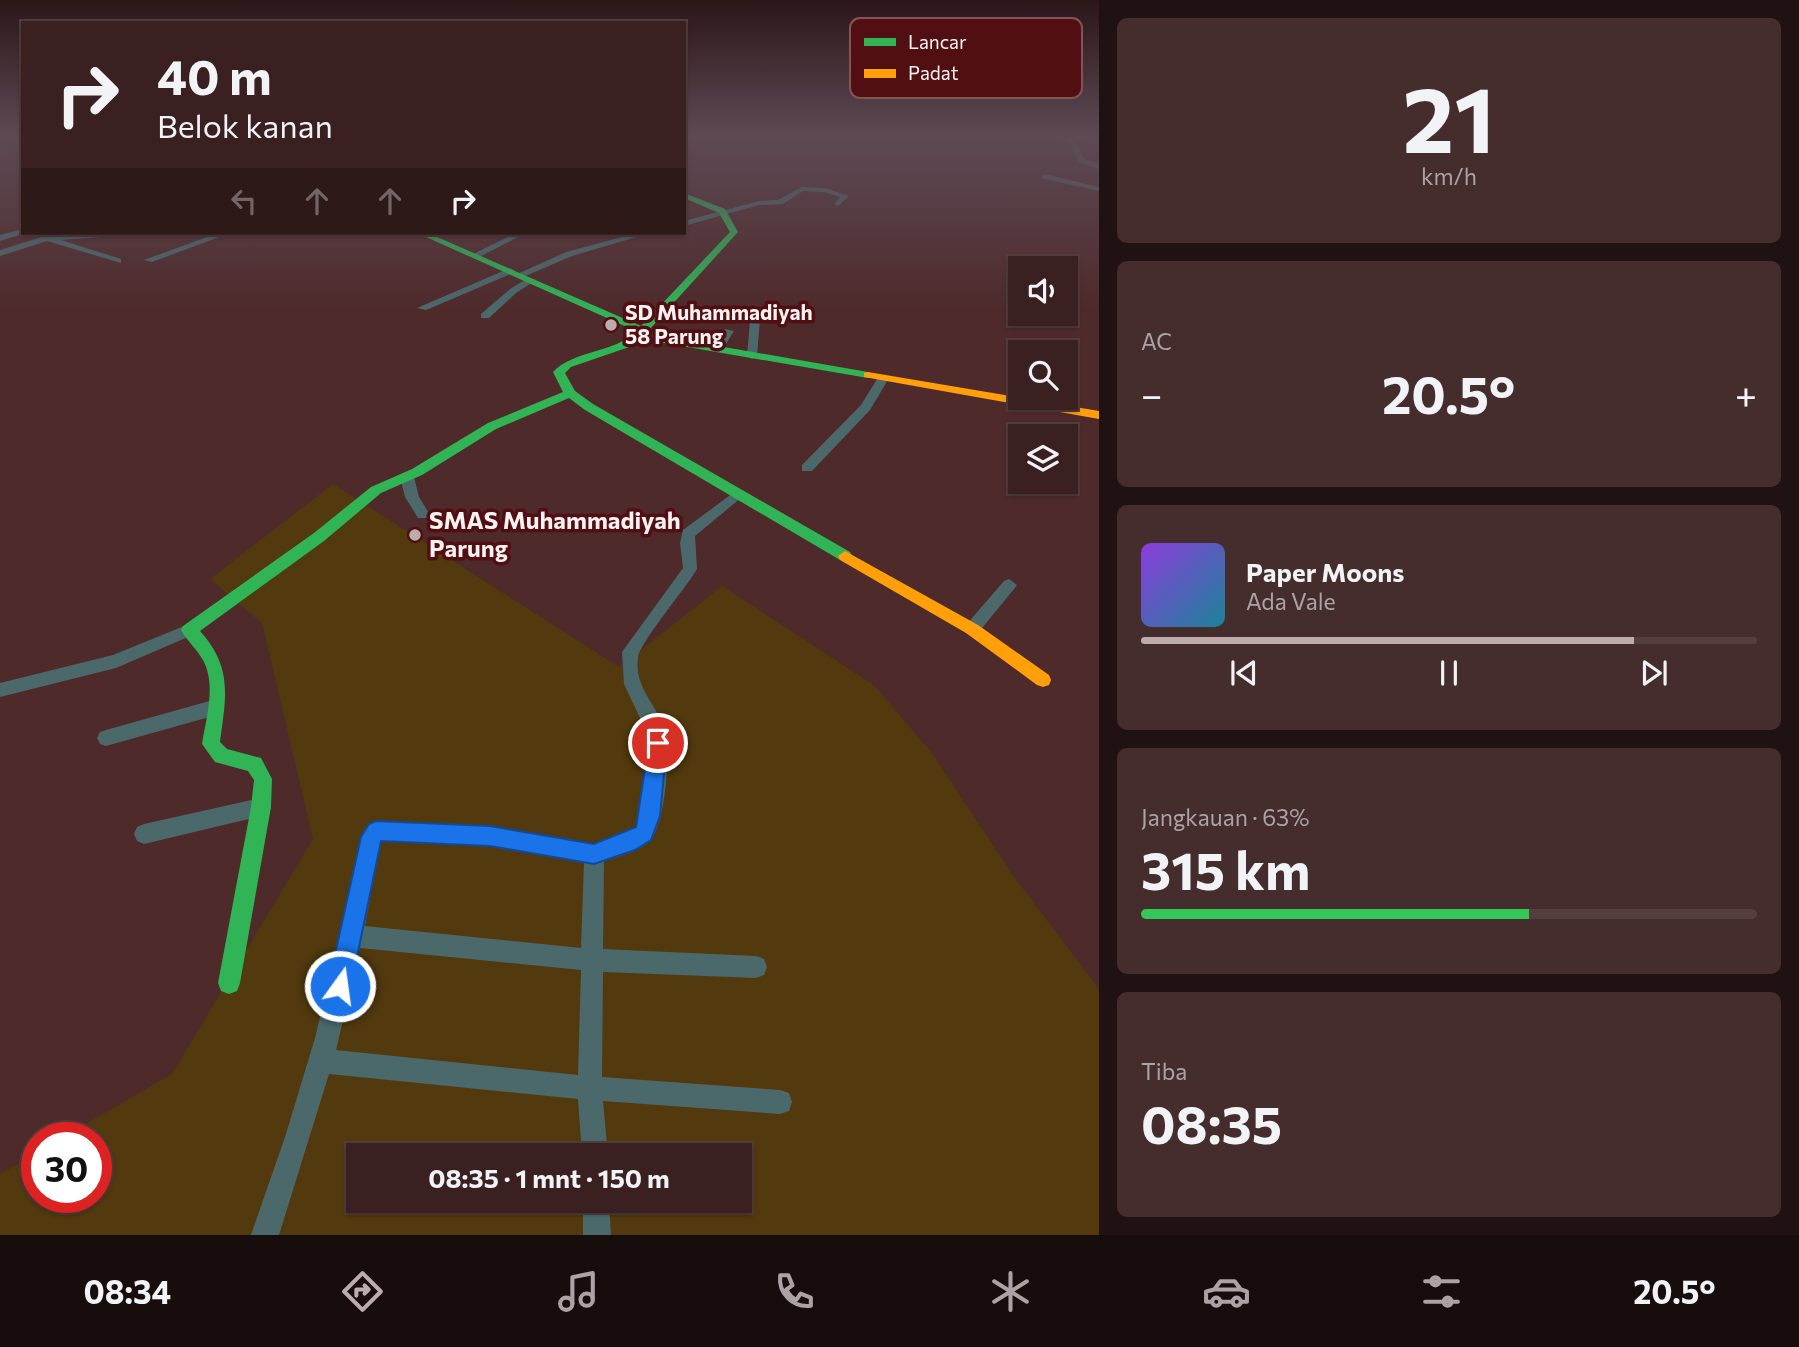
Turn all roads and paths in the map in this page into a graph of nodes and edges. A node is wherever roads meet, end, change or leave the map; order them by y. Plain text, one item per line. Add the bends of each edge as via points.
1 (794, 195) edge
2 (835, 195) edge
3 (686, 196) edge
4 (838, 204) dead end
5 (723, 212) junction
6 (686, 223) edge
7 (21, 232) edge
8 (88, 235) edge
9 (219, 235) edge
10 (426, 235) edge
11 (518, 235) edge
12 (639, 235) edge
13 (48, 238) junction
14 (0, 240) edge
15 (13, 248) junction
16 (0, 253) edge
17 (474, 256) junction
18 (149, 260) dead end
19 (118, 261) dead end
20 (521, 276) junction
21 (422, 308) dead end
22 (756, 308) dead end
23 (485, 316) dead end
24 (729, 331) dead end
25 (643, 332) junction
26 (717, 350) junction
27 (752, 356) junction
28 (883, 378) junction
29 (570, 393) junction
30 (1099, 415) edge
31 (807, 468) dead end
32 (407, 477) junction
33 (737, 494) junction
34 (424, 515) dead end
35 (1009, 585) dead end
36 (189, 629) junction
37 (972, 629) junction
38 (1043, 680) dead end
39 (0, 690) edge
40 (213, 708) junction
41 (106, 738) dead end
42 (261, 807) junction
43 (144, 834) dead end
44 (594, 854) junction
45 (352, 936) junction
46 (592, 960) junction
47 (756, 967) dead end
48 (229, 983) dead end
49 (321, 1061) junction
50 (590, 1088) junction
51 (780, 1102) dead end
52 (593, 1143) edge
53 (596, 1213) edge
54 (265, 1235) edge
55 (270, 1235) edge
56 (597, 1235) edge

1 - 5 street via 780,202
2 - 4 street via 845,197
3 - 5 street
5 - 6 street
5 - 25 street via 734,227 733,235
7 - 14 street
8 - 13 street
9 - 18 street
10 - 17 street
11 - 17 street
12 - 20 street via 569,254
13 - 15 street
13 - 19 street
14 - 15 street
15 - 16 street
17 - 20 street
20 - 21 street
20 - 23 street via 513,291
20 - 25 street
22 - 27 street
24 - 26 street
25 - 26 street
25 - 29 street via 625,346 559,372
26 - 27 street
27 - 28 street
28 - 30 street
28 - 31 street via 866,407
29 - 32 street via 492,426
29 - 33 street
32 - 34 street via 412,497
32 - 36 street via 368,496 319,537
33 - 37 street
33 - 44 street via 688,534 690,569 630,652 632,686 656,729 650,816 640,838
35 - 37 street
36 - 39 street via 116,661
36 - 40 street via 214,656 219,677
37 - 38 street
40 - 41 street
40 - 42 street via 211,744 221,756 249,760 259,768
42 - 43 street
42 - 48 street
44 - 45 street via 490,836 378,830 372,837
44 - 46 street
45 - 46 street
45 - 49 street
46 - 47 street
46 - 50 street
49 - 50 street
49 - 54 street
50 - 51 street
50 - 52 street
53 - 56 street
54 - 55 street

